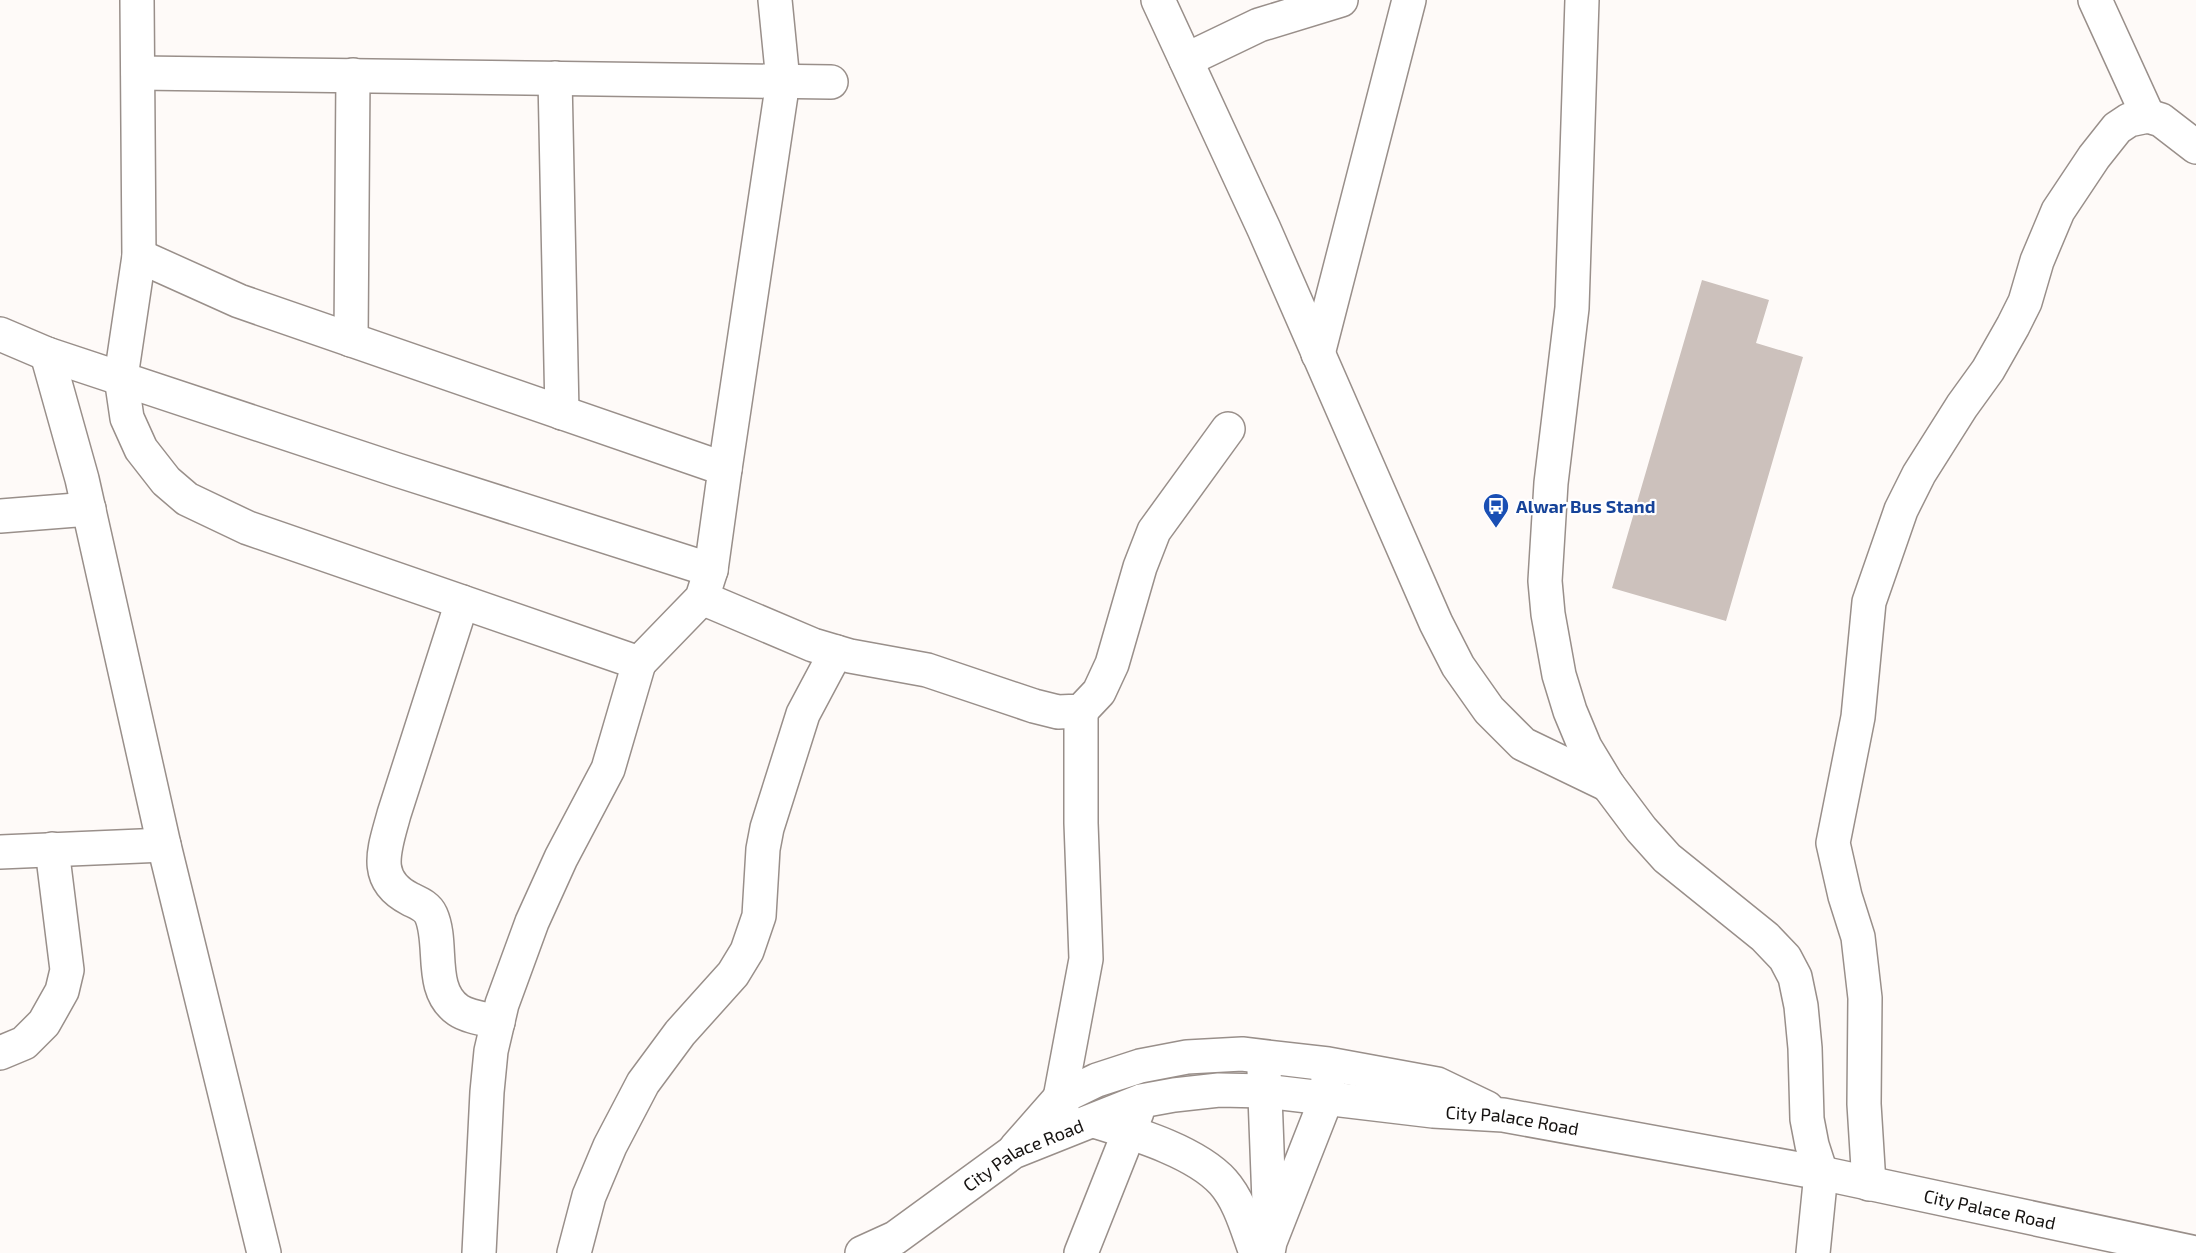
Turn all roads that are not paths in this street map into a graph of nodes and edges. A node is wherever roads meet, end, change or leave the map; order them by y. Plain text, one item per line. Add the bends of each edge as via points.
1 (137, 0) edge
2 (775, 0) edge
3 (1158, 0) edge
4 (1341, 0) edge
5 (1409, 0) edge
6 (1582, 0) edge
7 (2095, 0) edge
8 (1186, 60) junction
9 (138, 73) junction
10 (353, 75) junction
11 (555, 78) junction
12 (783, 81) junction
13 (831, 82) dead end
14 (2148, 116) junction
15 (2196, 147) edge
16 (140, 256) junction
17 (0, 334) edge
18 (351, 340) junction
19 (47, 354) junction
20 (1318, 354) junction
21 (121, 377) junction
22 (562, 413) junction
23 (1228, 429) dead end
24 (725, 469) junction
25 (89, 509) junction
26 (0, 516) edge
27 (706, 584) junction
28 (462, 602) junction
29 (836, 651) junction
30 (639, 663) junction
31 (1081, 711) junction
32 (1608, 786) junction
33 (164, 845) junction
34 (52, 849) junction
35 (0, 852) edge
36 (498, 1022) junction
37 (0, 1053) edge
38 (1264, 1057) junction
39 (1328, 1064) junction
40 (1264, 1091) junction
41 (1327, 1097) junction
42 (1060, 1098) junction
43 (1141, 1101) junction
44 (1503, 1115) junction
45 (1080, 1126) junction
46 (1129, 1132) junction
47 (1012, 1152) junction
48 (1821, 1173) junction
49 (1869, 1184) junction
50 (892, 1246) edge
51 (2196, 1246) edge
52 (1265, 1249) edge
53 (2195, 1252) edge
54 (264, 1253) edge
55 (479, 1253) edge
56 (574, 1253) edge
57 (862, 1253) edge
58 (1081, 1253) edge
59 (1813, 1253) edge

1 - 9 street
2 - 12 street
3 - 8 street
4 - 8 street via 1259,26
5 - 20 street
6 - 32 street via 1572,308 1551,483 1545,581 1559,675 1570,711
7 - 14 street
8 - 20 street
9 - 10 street
9 - 16 street
10 - 11 street
10 - 18 street
11 - 12 street
11 - 22 street
12 - 13 street
12 - 24 street
14 - 15 street via 2161,120
14 - 49 street via 2129,120 2117,128 2058,211 2013,326 1919,474 1901,510 1869,602 1858,717 1833,843 1858,937 1865,998 1864,1104
16 - 18 street via 239,301
16 - 21 street
17 - 19 street
18 - 22 street
19 - 21 street
19 - 25 street
20 - 32 street via 1458,666 1489,710 1523,744
21 - 27 street via 397,470
21 - 28 street via 127,418 141,449 166,481 187,499 248,528
22 - 24 street
23 - 31 street via 1154,531 1112,664 1099,692
24 - 27 street
25 - 26 street
25 - 33 street
27 - 29 street via 813,645
27 - 30 street
28 - 30 street
28 - 36 street via 394,814 384,864 395,891 428,908 448,1000 459,1012
29 - 31 street via 927,670 1058,712
29 - 56 street via 803,714 767,828 759,916 747,951 733,974 680,1033 643,1083 599,1171
30 - 36 street via 608,769 532,922
31 - 42 street via 1086,959
32 - 48 street via 1667,858 1765,937 1785,958 1795,977 1801,1006 1807,1119
33 - 34 street
33 - 54 street
34 - 35 street
34 - 37 street via 66,970 62,991 44,1023 24,1043
36 - 55 street via 487,1092
38 - 39 street
38 - 40 street
38 - 42 street via 1187,1057 1140,1066
39 - 41 street
39 - 44 street via 1437,1084
40 - 41 street, City Palace Road
40 - 43 street, City Palace Road via 1219,1090
40 - 52 street
41 - 44 street, City Palace Road via 1433,1111
41 - 52 street
42 - 45 street
42 - 47 street
43 - 45 street, City Palace Road
43 - 46 street
44 - 48 street, City Palace Road
45 - 46 street
45 - 47 street, City Palace Road
46 - 52 street via 1192,1158 1223,1182
46 - 58 street
47 - 50 street, City Palace Road
48 - 49 street, City Palace Road
48 - 59 street
49 - 53 street, City Palace Road
50 - 57 street, City Palace Road
51 - 53 street

